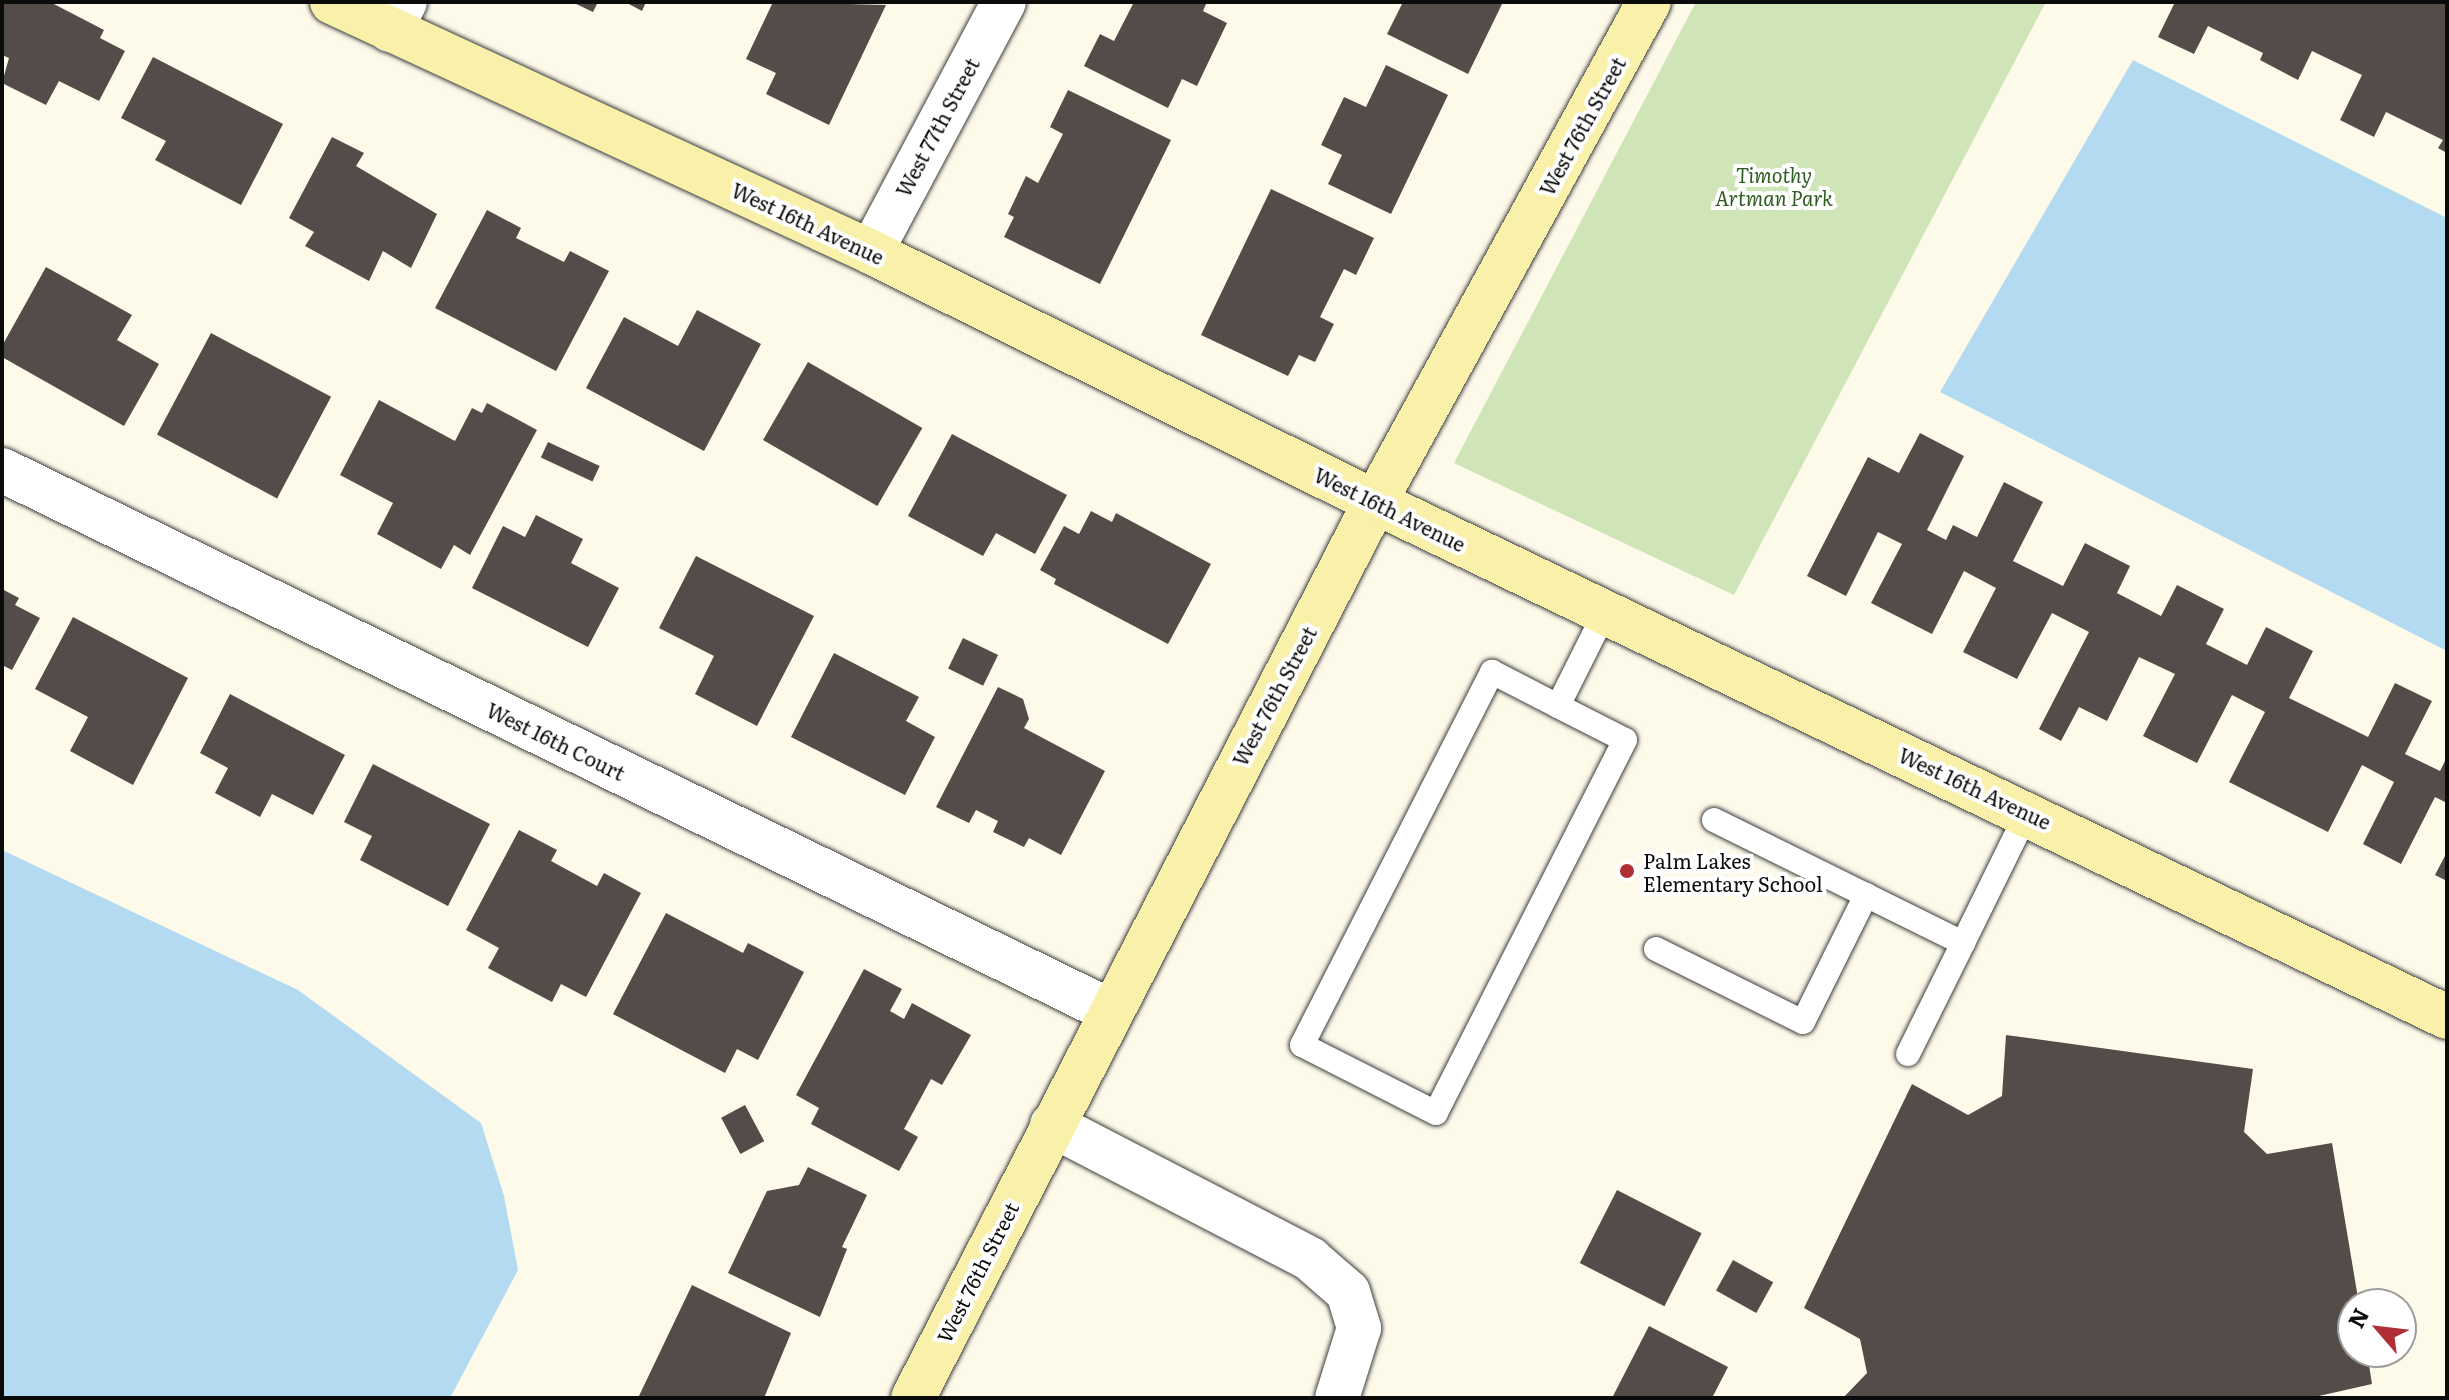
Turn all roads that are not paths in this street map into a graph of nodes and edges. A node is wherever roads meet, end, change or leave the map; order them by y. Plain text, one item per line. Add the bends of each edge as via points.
1 (332, 2) edge
2 (1004, 2) edge
3 (1649, 2) edge
4 (397, 16) edge
5 (871, 252) junction
6 (2, 470) edge
7 (1375, 502) junction
8 (1605, 612) junction
9 (1558, 706) junction
10 (2027, 813) junction
11 (1714, 820) dead end
12 (1866, 895) junction
13 (1963, 943) junction
14 (1656, 949) dead end
15 (1110, 1011) junction
16 (2447, 1017) edge
17 (1908, 1054) dead end
18 (1052, 1125) junction
19 (913, 1398) edge
20 (1337, 1398) edge

1 - 4 street, West 16th Avenue
2 - 5 street, West 77th Street
3 - 7 street, West 76th Street
4 - 5 street, West 16th Avenue
5 - 7 street, West 16th Avenue
6 - 15 street, West 16th Court
7 - 8 street, West 16th Avenue
7 - 15 street, West 76th Street
8 - 9 lane
8 - 10 street, West 16th Avenue
9 - 9 lane via 1492,672 1302,1045 1436,1113 1625,740
10 - 13 lane
10 - 16 street, West 16th Avenue
11 - 12 lane
12 - 13 lane
12 - 14 lane via 1803,1022
13 - 17 lane
15 - 18 street, West 76th Street
18 - 19 street, West 76th Street
18 - 20 street via 1310,1259 1348,1292 1359,1328

